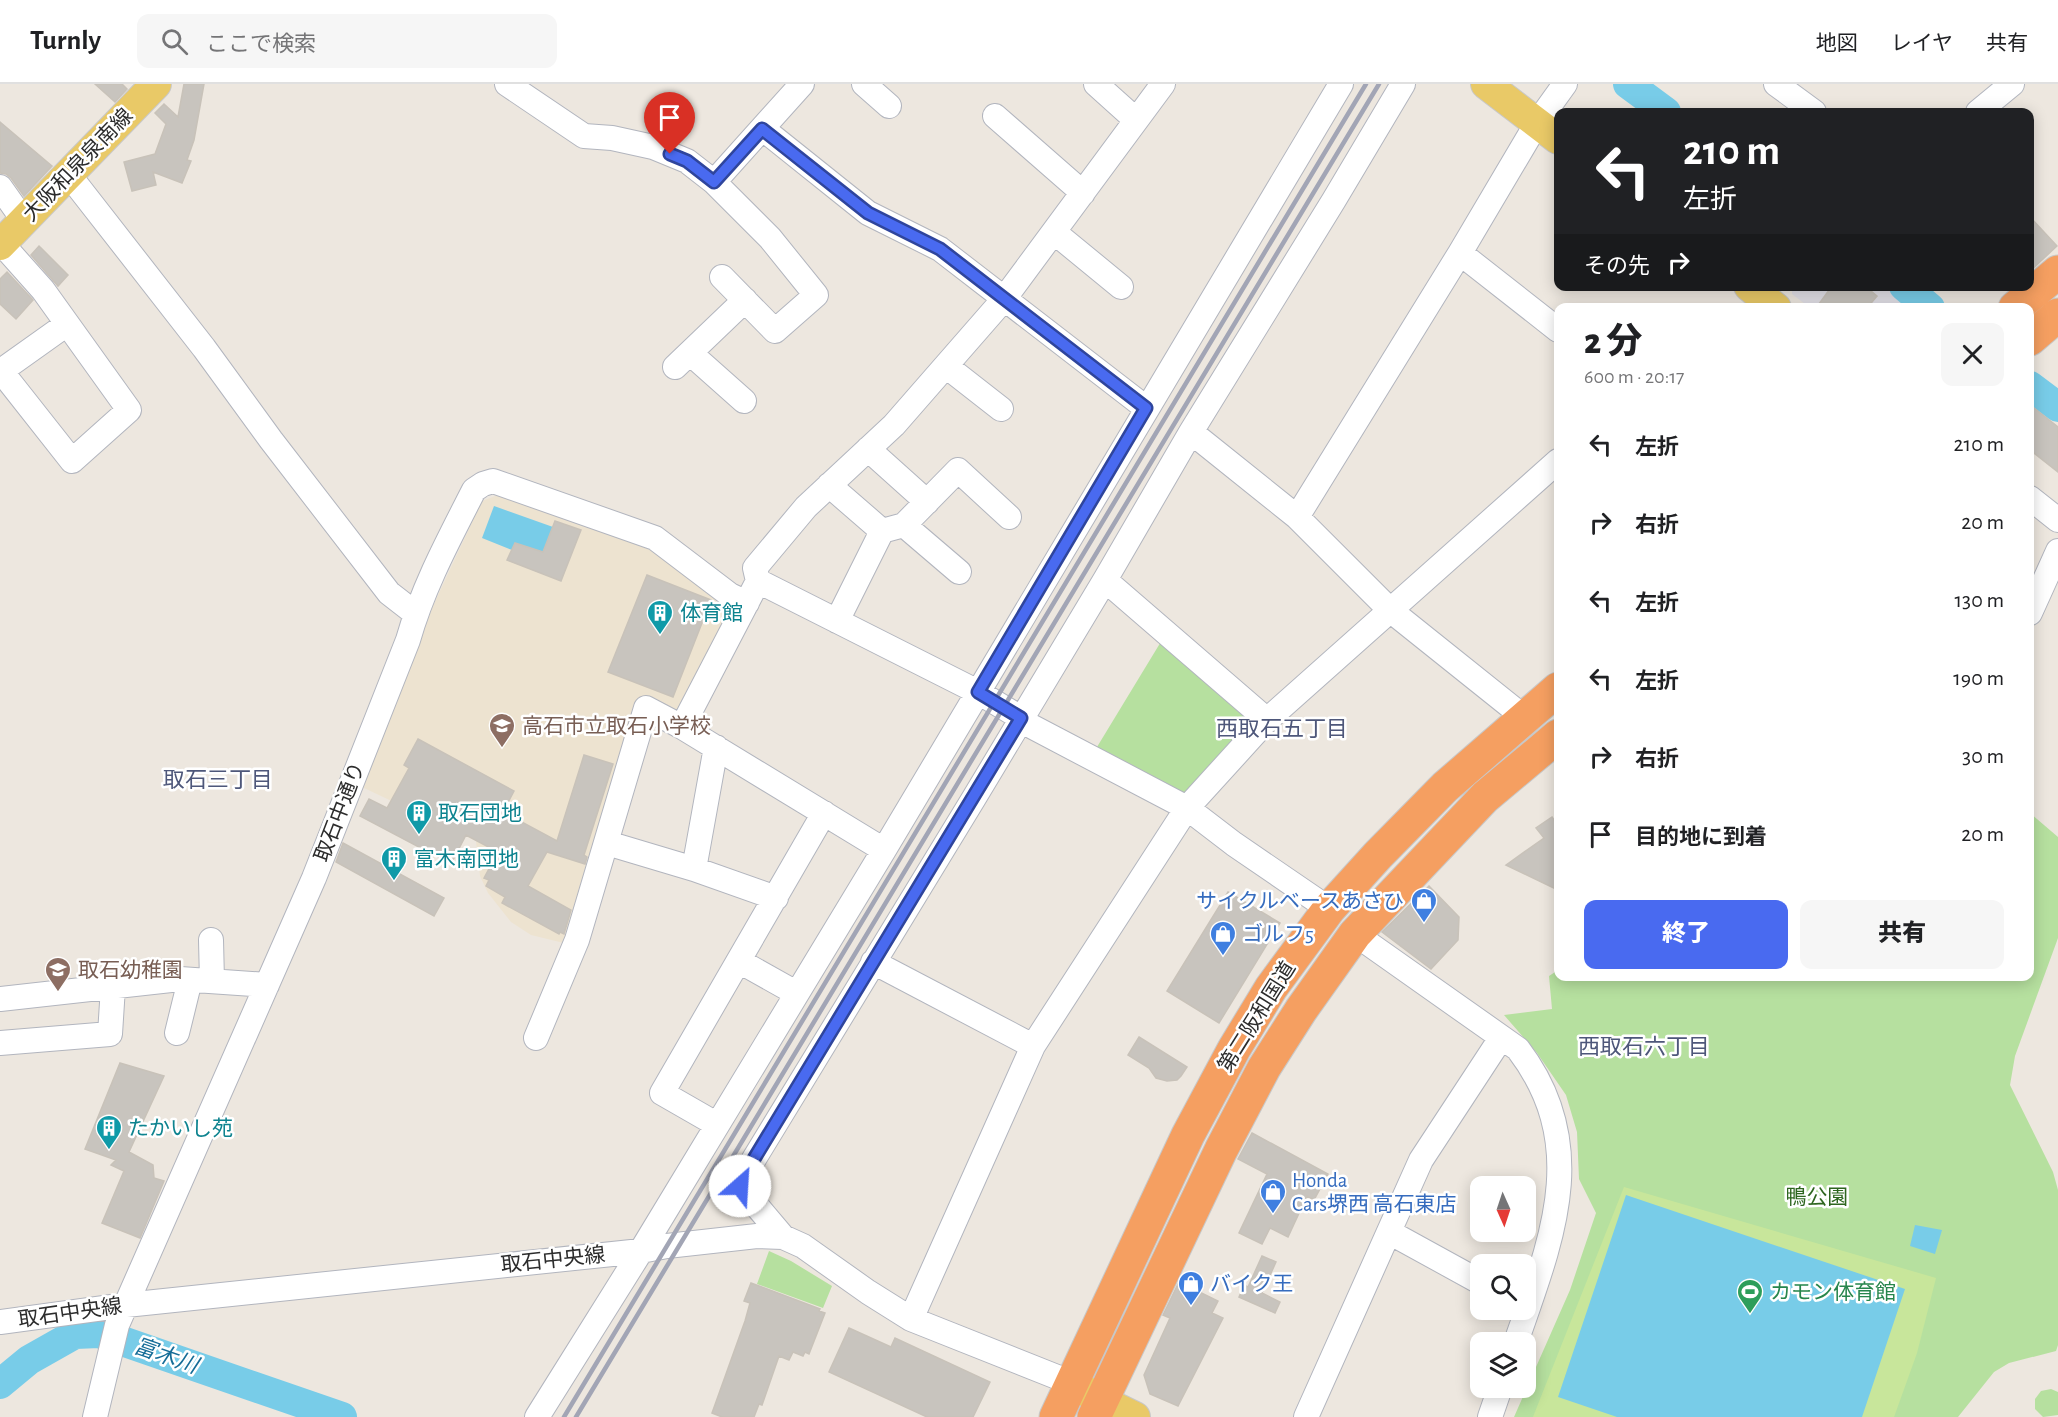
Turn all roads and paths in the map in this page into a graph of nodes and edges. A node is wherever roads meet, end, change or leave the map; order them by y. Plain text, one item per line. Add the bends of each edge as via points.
1 (156, 84) edge
2 (507, 84) edge
3 (802, 84) edge
4 (864, 84) edge
5 (1096, 84) edge
6 (1163, 84) edge
7 (1341, 84) edge
8 (1403, 84) edge
9 (1486, 84) edge
10 (1565, 84) edge
11 (1776, 84) edge
12 (2012, 84) edge
13 (889, 106) dead end
14 (1556, 108) edge
15 (1809, 108) edge
16 (1983, 108) edge
17 (1554, 114) edge
18 (995, 116) dead end
19 (1136, 120) junction
20 (762, 129) junction
21 (1548, 131) edge
22 (69, 175) junction
23 (714, 182) junction
24 (0, 187) edge
25 (1083, 193) junction
26 (24, 221) junction
27 (1054, 232) junction
28 (1, 244) edge
29 (1460, 253) junction
30 (2058, 272) edge
31 (722, 277) dead end
32 (1121, 287) dead end
33 (1004, 299) junction
34 (745, 300) junction
35 (2021, 303) edge
36 (2058, 315) edge
37 (67, 324) junction
38 (1554, 327) edge
39 (2034, 336) edge
40 (946, 366) junction
41 (744, 401) dead end
42 (1146, 408) junction
43 (1000, 409) dead end
44 (1191, 432) junction
45 (868, 449) junction
46 (1554, 465) edge
47 (830, 485) junction
48 (2034, 501) edge
49 (927, 502) junction
50 (1009, 516) dead end
51 (1297, 517) junction
52 (2058, 520) edge
53 (893, 528) junction
54 (2058, 551) edge
55 (959, 572) dead end
56 (1105, 580) junction
57 (758, 581) junction
58 (747, 603) junction
59 (2034, 604) edge
60 (1390, 610) junction
61 (416, 614) junction
62 (837, 621) junction
63 (978, 692) junction
64 (1554, 693) edge
65 (1021, 718) junction
66 (1525, 718) junction
67 (1267, 720) junction
68 (682, 727) junction
69 (1554, 739) edge
70 (716, 747) junction
71 (1187, 808) junction
72 (824, 813) junction
73 (607, 843) junction
74 (884, 850) junction
75 (694, 869) junction
76 (776, 898) junction
77 (1329, 909) junction
78 (1354, 934) junction
79 (211, 940) dead end
80 (739, 961) junction
81 (873, 962) junction
82 (201, 980) junction
83 (267, 985) junction
84 (113, 987) junction
85 (796, 993) junction
86 (0, 999) edge
87 (177, 1033) dead end
88 (536, 1038) dead end
89 (1502, 1038) junction
90 (0, 1043) edge
91 (1033, 1046) junction
92 (716, 1125) junction
93 (1389, 1232) junction
94 (783, 1237) junction
95 (641, 1251) junction
96 (1470, 1277) edge
97 (1536, 1280) edge
98 (126, 1305) junction
99 (911, 1319) junction
100 (0, 1322) edge
101 (1072, 1383) junction
102 (1497, 1398) edge
103 (1098, 1409) edge
104 (95, 1417) edge
105 (537, 1417) edge
106 (1056, 1417) edge
107 (1135, 1417) edge
108 (1306, 1417) edge
109 (1490, 1417) edge

1 - 22 main road, 大阪和泉泉南線
2 - 23 street via 584,136 653,147 687,161
3 - 20 street
4 - 13 street
5 - 19 street
6 - 19 street
7 - 42 street
8 - 44 street
9 - 21 main road
10 - 14 street
11 - 15 street
12 - 16 street
17 - 21 street
18 - 25 street
19 - 25 street
20 - 23 street
20 - 33 street via 868,213 940,249
21 - 29 street
22 - 26 main road, 大阪和泉泉南線
22 - 61 street via 389,593
23 - 34 street via 770,238 816,295 775,331
24 - 26 street
25 - 27 street
26 - 28 main road, 大阪和泉泉南線
27 - 32 street
27 - 33 street
28 - 37 street via 43,290
29 - 38 street
29 - 51 street
30 - 35 highway
31 - 34 street
33 - 40 street
33 - 42 street
34 - 41 street via 682,360
36 - 39 highway
37 - 37 street via 1,371 72,461 129,410
40 - 43 street
40 - 45 street
42 - 63 street
44 - 51 street
44 - 56 street
45 - 47 street
45 - 49 street
46 - 60 street
47 - 53 street
47 - 57 street via 806,507 755,568
48 - 52 street
49 - 50 street via 958,470
49 - 53 street
51 - 60 street
53 - 55 street
53 - 62 street
54 - 59 street
56 - 65 street
56 - 67 street
57 - 58 street
57 - 62 street
58 - 61 street, 取石中通り via 730,595 655,538 493,481 474,490
58 - 68 street
60 - 66 street
60 - 67 street
61 - 83 street, 取石中通り via 314,878
62 - 63 street
63 - 65 street
63 - 74 street
64 - 66 highway, 第二阪和国道
65 - 71 street
65 - 81 street
66 - 77 highway, 第二阪和国道 via 1445,787
67 - 71 street
68 - 70 street
68 - 73 street via 646,708
69 - 78 highway, 第二阪和国道 via 1485,796
70 - 72 street
70 - 75 street
71 - 77 street
71 - 91 street
72 - 74 street
72 - 76 street
73 - 75 street
73 - 88 street via 578,940
74 - 85 street
75 - 76 street
76 - 80 street
77 - 101 highway, 第二阪和国道 via 1271,988 1234,1049 1188,1135
78 - 89 street
78 - 103 highway, 第二阪和国道 via 1264,1068
79 - 82 street
80 - 85 street
80 - 92 street via 662,1093
81 - 91 street
81 - 94 street via 740,1186
82 - 83 street
82 - 84 street
82 - 87 street
83 - 98 street, 取石中通り
84 - 86 street
84 - 90 street via 110,1034
85 - 92 street
89 - 93 street via 1421,1160
89 - 97 street via 1518,1049 1533,1069 1557,1131 1561,1179 1551,1234
91 - 99 street
92 - 95 street
93 - 96 street
93 - 108 street
94 - 95 street, 取石中央線 via 757,1236
94 - 99 street, 取石中央線 via 803,1246
95 - 98 street, 取石中央線
95 - 105 street
98 - 100 street, 取石中央線
98 - 104 street, 取石中通り via 117,1325
99 - 101 street, 取石中央線
101 - 103 main road
101 - 106 highway, 第二阪和国道
102 - 109 street
103 - 107 main road

